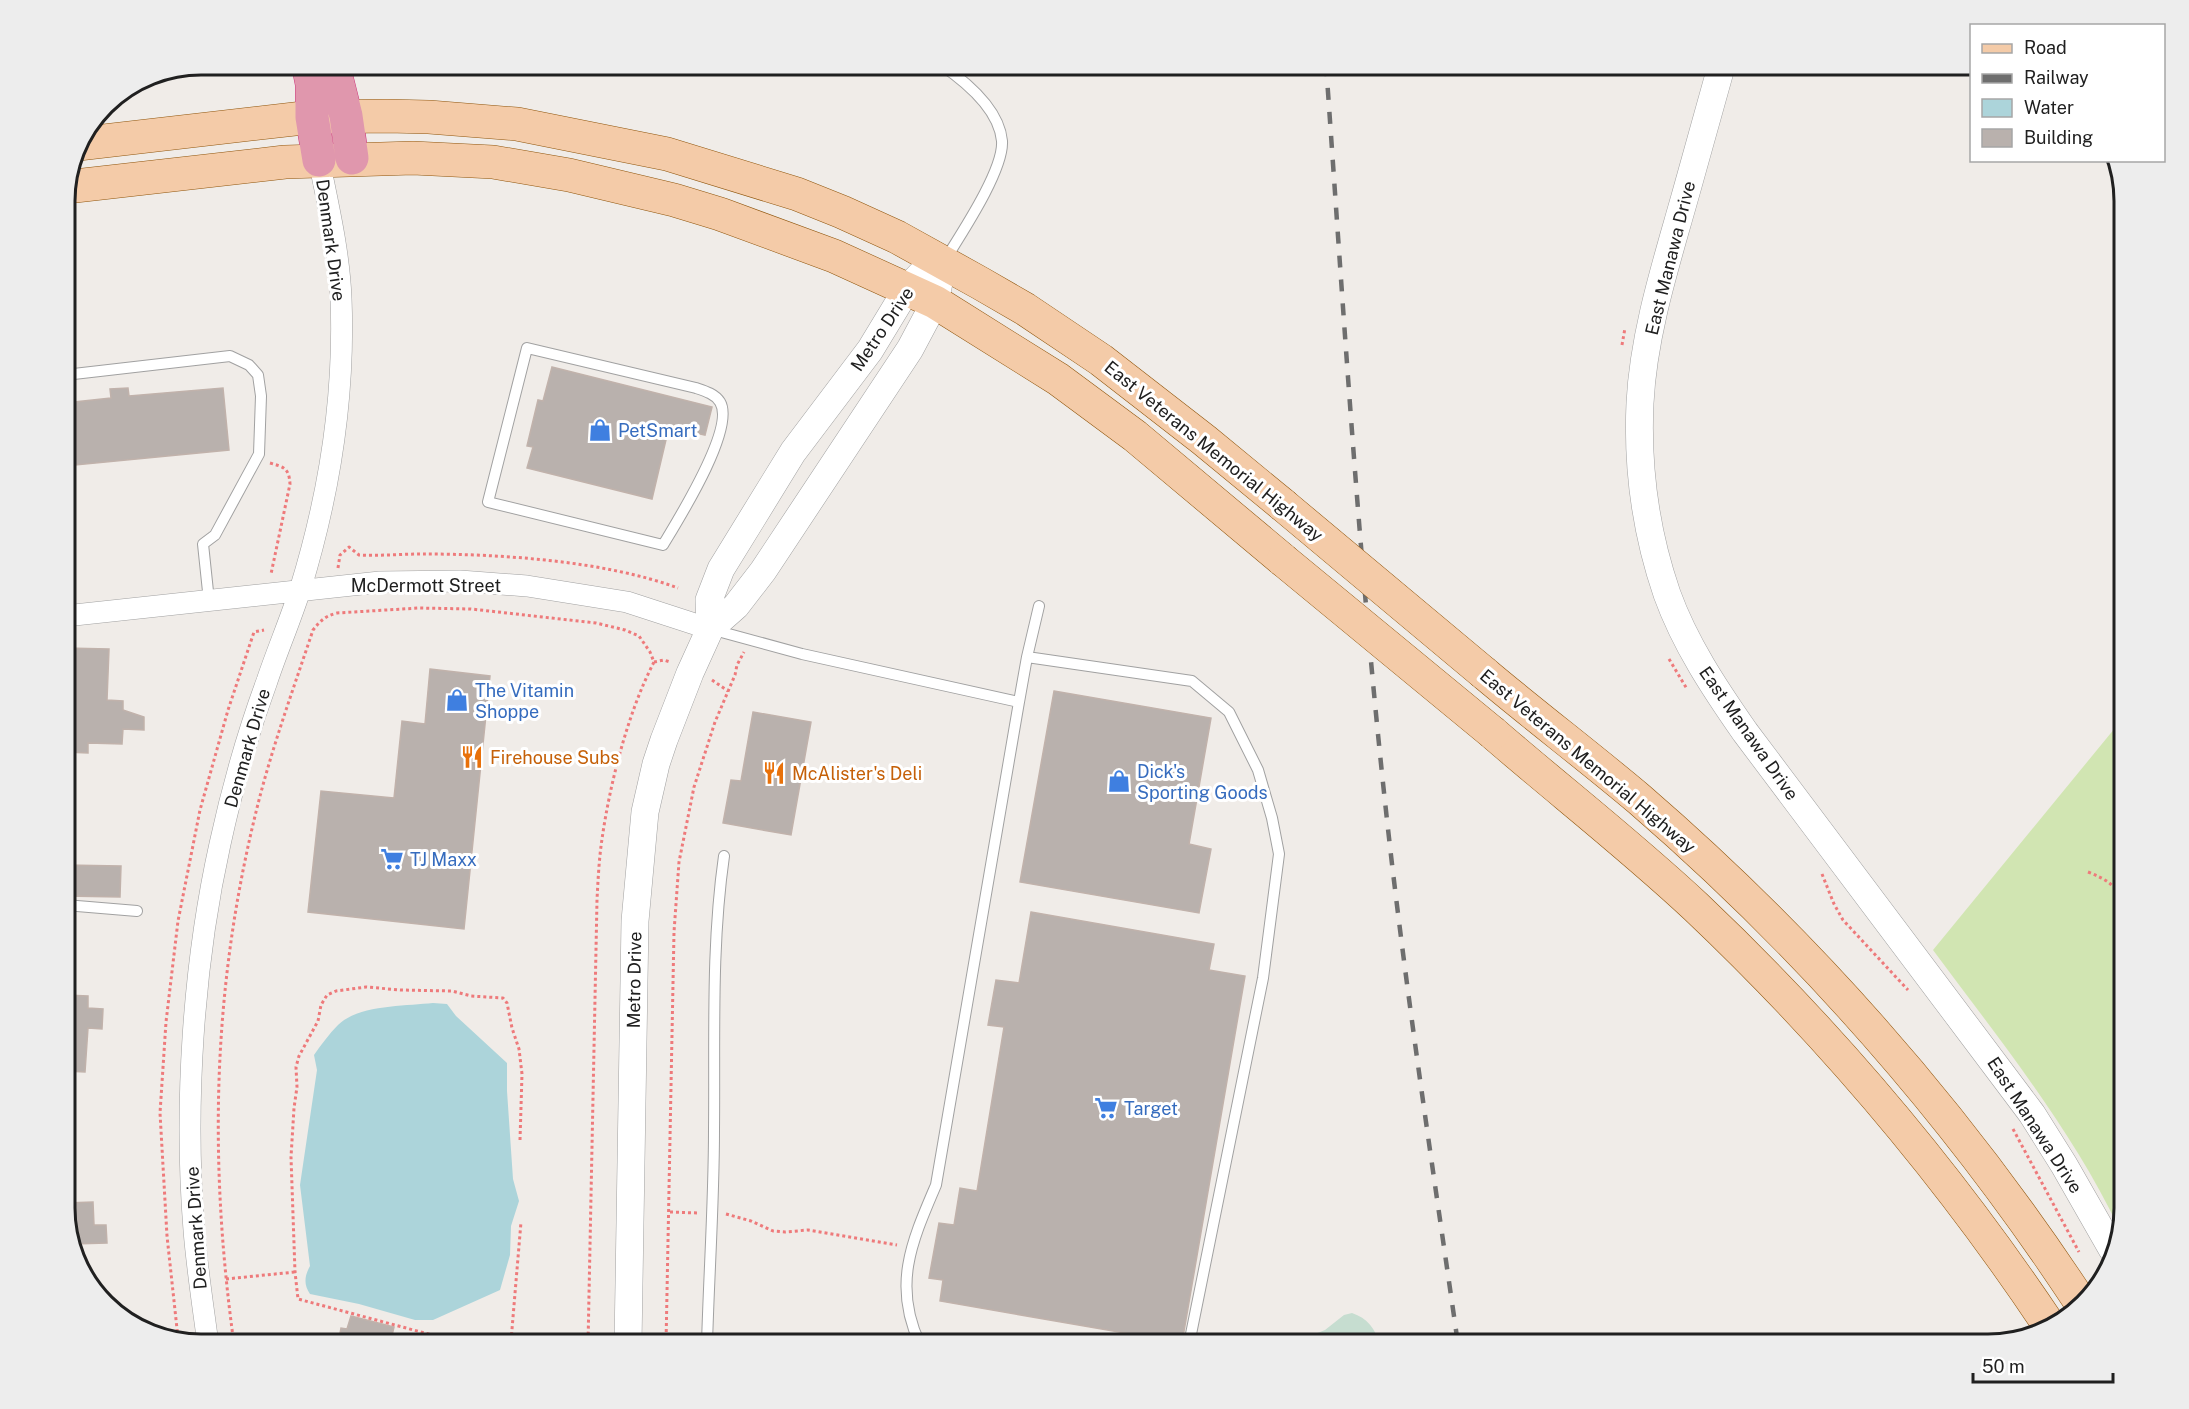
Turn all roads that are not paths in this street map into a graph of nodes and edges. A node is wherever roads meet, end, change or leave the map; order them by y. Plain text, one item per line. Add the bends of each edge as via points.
1 (310, 75) edge
2 (336, 75) edge
3 (956, 75) edge
4 (1719, 75) edge
5 (346, 116) junction
6 (312, 117) junction
7 (90, 143) edge
8 (352, 158) junction
9 (319, 160) junction
10 (76, 186) edge
11 (943, 263) junction
12 (921, 296) junction
13 (75, 374) edge
14 (510, 507) joint
15 (300, 591) junction
16 (209, 601) junction
17 (1038, 606) dead end
18 (75, 615) edge
19 (711, 629) junction
20 (1027, 657) junction
21 (1019, 702) junction
22 (724, 856) dead end
23 (75, 906) edge
24 (137, 911) dead end
25 (2109, 1243) edge
26 (2077, 1297) edge
27 (2045, 1320) edge
28 (207, 1334) edge
29 (627, 1334) edge
30 (707, 1334) edge
31 (915, 1334) edge
32 (1191, 1334) edge

1 - 6 highway
2 - 5 highway
3 - 11 lane via 984,103 996,121 1002,141 998,165
4 - 25 street, East Manawa Drive via 1652,319 1640,400 1641,476 1650,533 1668,596 1717,693 2032,1114
5 - 6 main road, East Veterans Memorial Highway
5 - 8 highway
5 - 11 main road, East Veterans Memorial Highway via 517,124 667,154 797,194 897,237
6 - 7 main road, East Veterans Memorial Highway
6 - 9 highway
8 - 9 main road
8 - 12 main road via 493,162 675,200 834,256
9 - 10 main road
9 - 15 street, Denmark Drive via 341,298 339,393 327,484
11 - 12 street, Metro Drive via 922,273
11 - 26 main road, East Veterans Memorial Highway, bridge via 1025,309 1101,360 1204,440 1638,799 1712,865 1875,1032 1945,1115
12 - 19 street, Metro Drive via 910,349 763,571 736,606
12 - 19 street, Metro Drive via 870,350 793,452 721,569 709,600
12 - 27 main road, bridge via 1058,379 1135,436 1694,905 1766,975 1848,1064 1919,1148
13 - 16 lane via 230,356 249,365 258,375 259,454 215,535 203,544
14 - 14 lane via 663,545 693,496 720,432 724,417 721,403 714,395 696,388 527,348 488,502
15 - 16 street, McDermott Street
15 - 19 street, McDermott Street via 380,582 460,581 527,586 627,602
15 - 28 street, Denmark Drive via 235,783 215,868 203,948 194,1042 191,1155 194,1229
16 - 18 street, McDermott Street
17 - 20 lane
19 - 21 lane via 802,654
19 - 29 street, Metro Drive via 664,740 644,821 635,921
20 - 21 lane
20 - 32 lane via 1192,681 1229,712 1258,770 1272,818 1279,854 1263,978
21 - 31 lane via 936,1185 912,1247 905,1285
22 - 30 lane via 713,987 714,1131
23 - 24 lane

